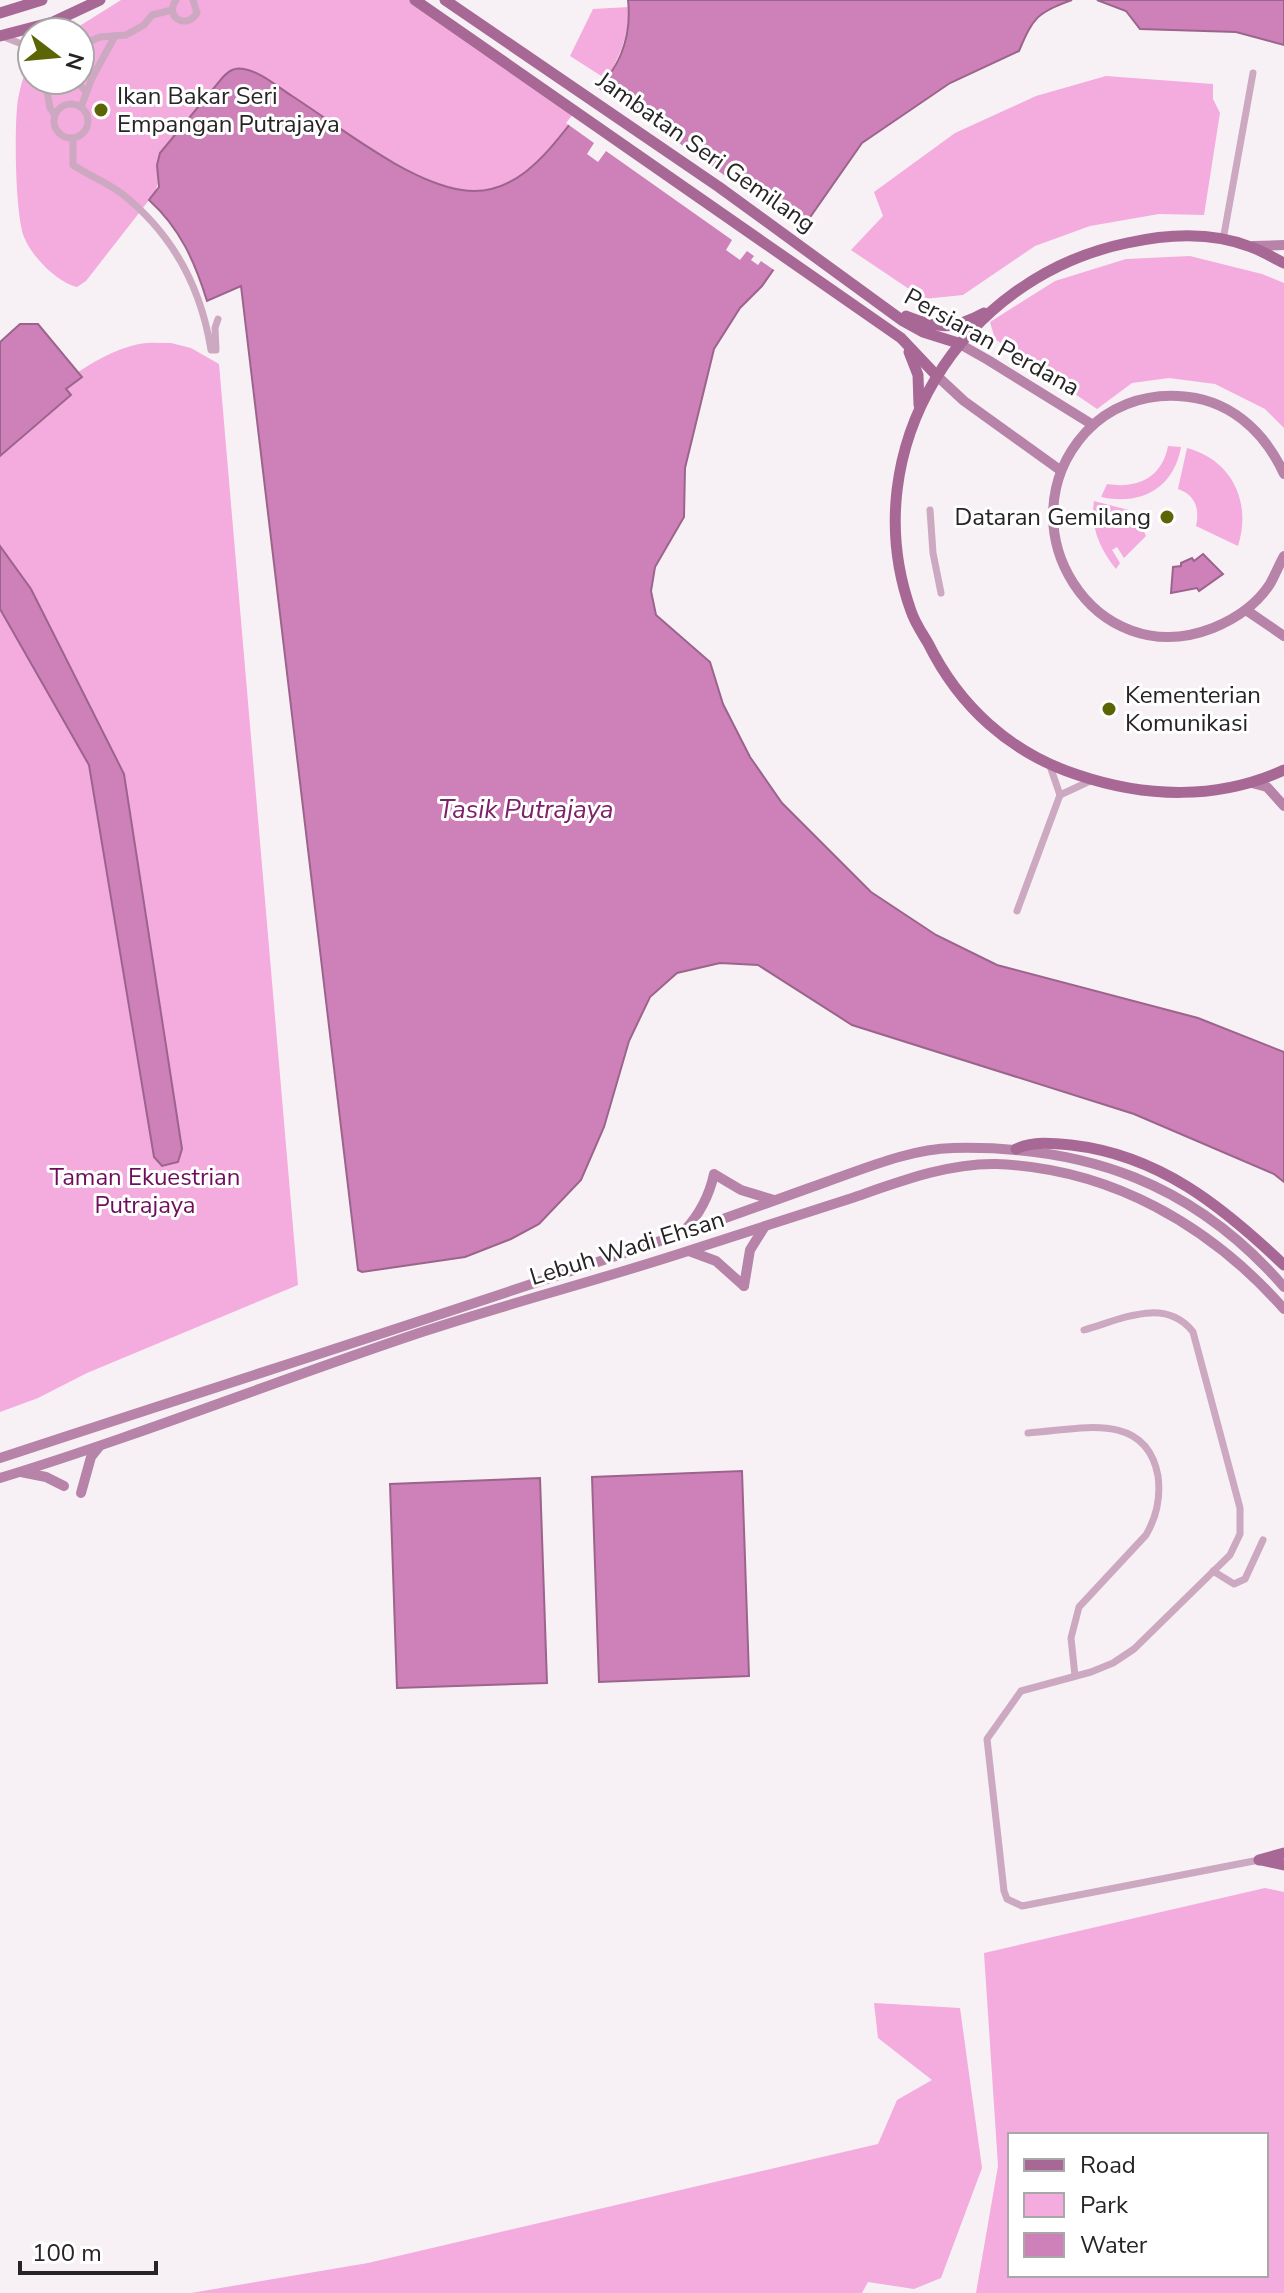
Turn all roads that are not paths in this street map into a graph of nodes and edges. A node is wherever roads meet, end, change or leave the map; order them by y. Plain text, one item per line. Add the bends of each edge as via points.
1 (42, 0) edge
2 (100, 0) edge
3 (176, 0) edge
4 (193, 0) edge
5 (415, 0) edge
6 (445, 0) edge
7 (172, 10) junction
8 (0, 13) edge
9 (67, 16) edge
10 (115, 36) junction
11 (96, 39) edge
12 (96, 71) edge
13 (1253, 73) dead end
14 (48, 96) edge
15 (85, 96) edge
16 (81, 107) junction
17 (55, 115) junction
18 (73, 138) junction
19 (1223, 240) junction
20 (1284, 245) edge
21 (1251, 246) junction
22 (1284, 263) edge
23 (833, 268) joint
24 (820, 283) joint
25 (996, 306) junction
26 (887, 308) junction
27 (218, 319) dead end
28 (901, 338) junction
29 (958, 343) junction
30 (936, 375) junction
31 (919, 409) junction
32 (1093, 425) junction
33 (1060, 470) junction
34 (1284, 474) edge
35 (930, 510) dead end
36 (1284, 556) edge
37 (941, 593) dead end
38 (1246, 610) junction
39 (1284, 636) edge
40 (1049, 763) junction
41 (1284, 770) edge
42 (1092, 780) junction
43 (1252, 783) junction
44 (1060, 795) junction
45 (1284, 806) edge
46 (1017, 911) dead end
47 (1016, 1149) junction
48 (775, 1200) junction
49 (765, 1226) junction
50 (683, 1233) junction
51 (689, 1251) junction
52 (1284, 1265) edge
53 (1284, 1287) edge
54 (1284, 1309) edge
55 (1084, 1330) dead end
56 (1028, 1433) dead end
57 (100, 1445) junction
58 (0, 1458) edge
59 (21, 1471) junction
60 (0, 1478) edge
61 (64, 1486) dead end
62 (81, 1493) dead end
63 (1263, 1540) dead end
64 (1213, 1571) junction
65 (1075, 1676) junction
66 (1284, 1853) edge
67 (1259, 1860) junction
68 (1284, 1865) edge

1 - 8 main road
2 - 9 main road
3 - 7 street
4 - 7 street via 197,13 189,22 177,20
5 - 24 main road, Jambatan Seri Gemilang
6 - 23 main road, Jambatan Seri Gemilang
7 - 10 street
10 - 11 street
10 - 12 street
13 - 19 street
14 - 17 street
15 - 16 street
16 - 17 street via 67,104
16 - 18 street via 88,124
17 - 18 street via 58,132
18 - 27 street via 73,165 103,181 150,219 179,258 203,307 211,350 216,350
19 - 21 main road
19 - 25 main road via 1163,235 1108,247 1051,269
20 - 21 main road
21 - 22 main road
23 - 26 main road, Persiaran Perdana
24 - 28 main road, Persiaran Perdana
25 - 26 main road via 962,325 942,327
25 - 29 main road
26 - 29 main road, Persiaran Perdana via 923,332
28 - 30 main road, Persiaran Perdana
28 - 31 main road via 918,375
29 - 30 main road
29 - 32 main road, Persiaran Perdana
30 - 31 main road
30 - 33 main road
31 - 40 main road via 896,489 897,545 912,613 966,704
32 - 33 main road
32 - 34 main road via 1138,400 1190,396 1239,415 1259,432
33 - 38 main road via 1052,518 1058,554 1090,605 1132,629 1179,636 1203,632
35 - 37 street
36 - 38 main road via 1269,585
38 - 39 main road
40 - 42 main road
40 - 44 street
41 - 43 main road
42 - 43 main road via 1166,794
42 - 44 street
43 - 45 main road via 1267,787
44 - 46 street
47 - 48 main road, Lebuh Wadi Ehsan via 948,1148 887,1161
47 - 52 main road via 1028,1143 1076,1146 1143,1164 1200,1193
47 - 53 main road, Lebuh Wadi Ehsan via 1100,1165 1185,1201 1215,1220
48 - 50 main road, Lebuh Wadi Ehsan
48 - 50 main road via 741,1190 714,1174 702,1209
49 - 51 main road, Lebuh Wadi Ehsan
49 - 51 main road via 750,1250 744,1286 716,1261
49 - 54 main road, Lebuh Wadi Ehsan via 961,1166 1025,1166 1102,1183 1179,1217 1227,1252
50 - 58 main road, Lebuh Wadi Ehsan
51 - 57 main road, Lebuh Wadi Ehsan via 427,1330
55 - 64 street via 1162,1312 1193,1332 1242,1521 1236,1545
56 - 65 street via 1127,1431 1141,1439 1157,1471 1160,1490 1153,1523 1079,1607 1071,1638
57 - 59 main road, Lebuh Wadi Ehsan
57 - 62 main road
59 - 60 main road, Lebuh Wadi Ehsan
59 - 61 main road
63 - 64 street via 1241,1582 1229,1582
64 - 65 street via 1134,1649
65 - 67 street via 1021,1691 987,1739 1007,1899 1029,1905
66 - 67 main road
67 - 68 main road

